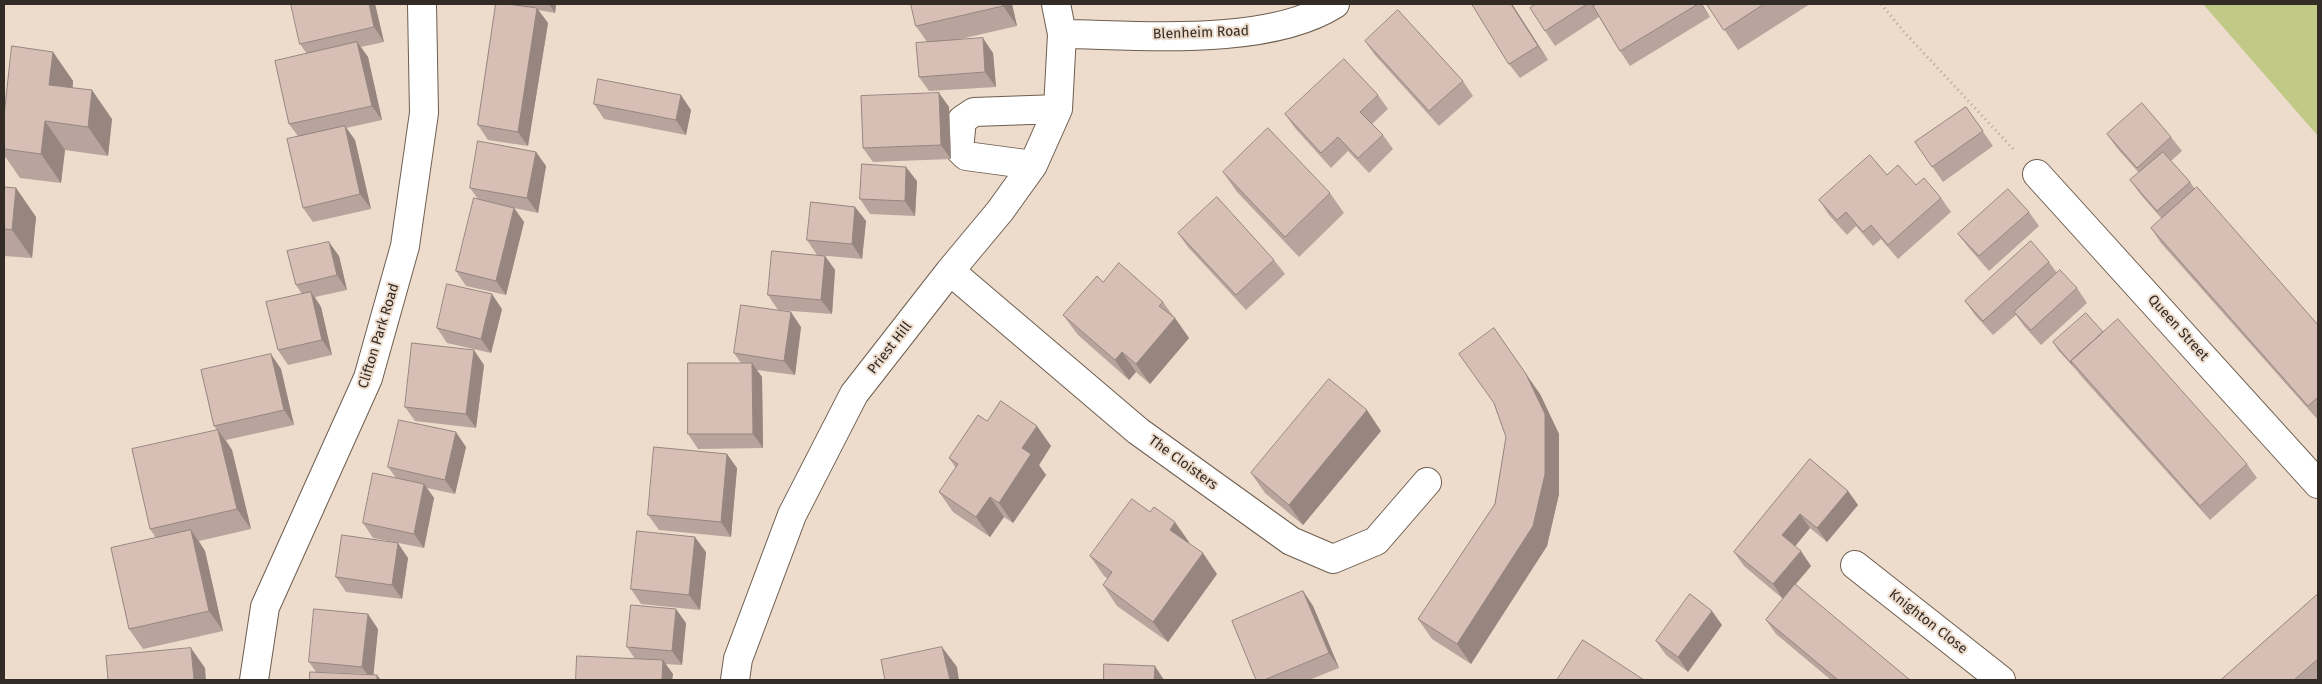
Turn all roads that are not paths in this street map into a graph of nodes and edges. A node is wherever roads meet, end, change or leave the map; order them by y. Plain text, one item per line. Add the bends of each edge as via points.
1 (422, 4) edge
2 (1056, 4) edge
3 (1335, 4) edge
4 (1062, 34) junction
5 (1058, 109) junction
6 (1033, 165) junction
7 (2037, 174) road end
8 (950, 271) junction
9 (1427, 482) dead end
10 (2318, 484) edge
11 (1855, 565) dead end
12 (254, 680) edge
13 (735, 680) edge
14 (2001, 680) edge

1 - 12 street, Clifton Park Road via 424,113 405,246 368,378 265,607
2 - 4 street, Priest Hill
3 - 4 street, Blenheim Road via 1322,12 1262,30 1200,36
4 - 5 street, Priest Hill
5 - 6 street, Priest Hill
5 - 6 street via 974,112 962,120 959,149 966,156
6 - 8 street, Priest Hill
7 - 10 street, Queen Street
8 - 9 street, The Cloisters via 1138,431 1291,540 1333,559 1376,541
8 - 13 street, Priest Hill via 854,394 792,515 738,659
11 - 14 street, Knighton Close

